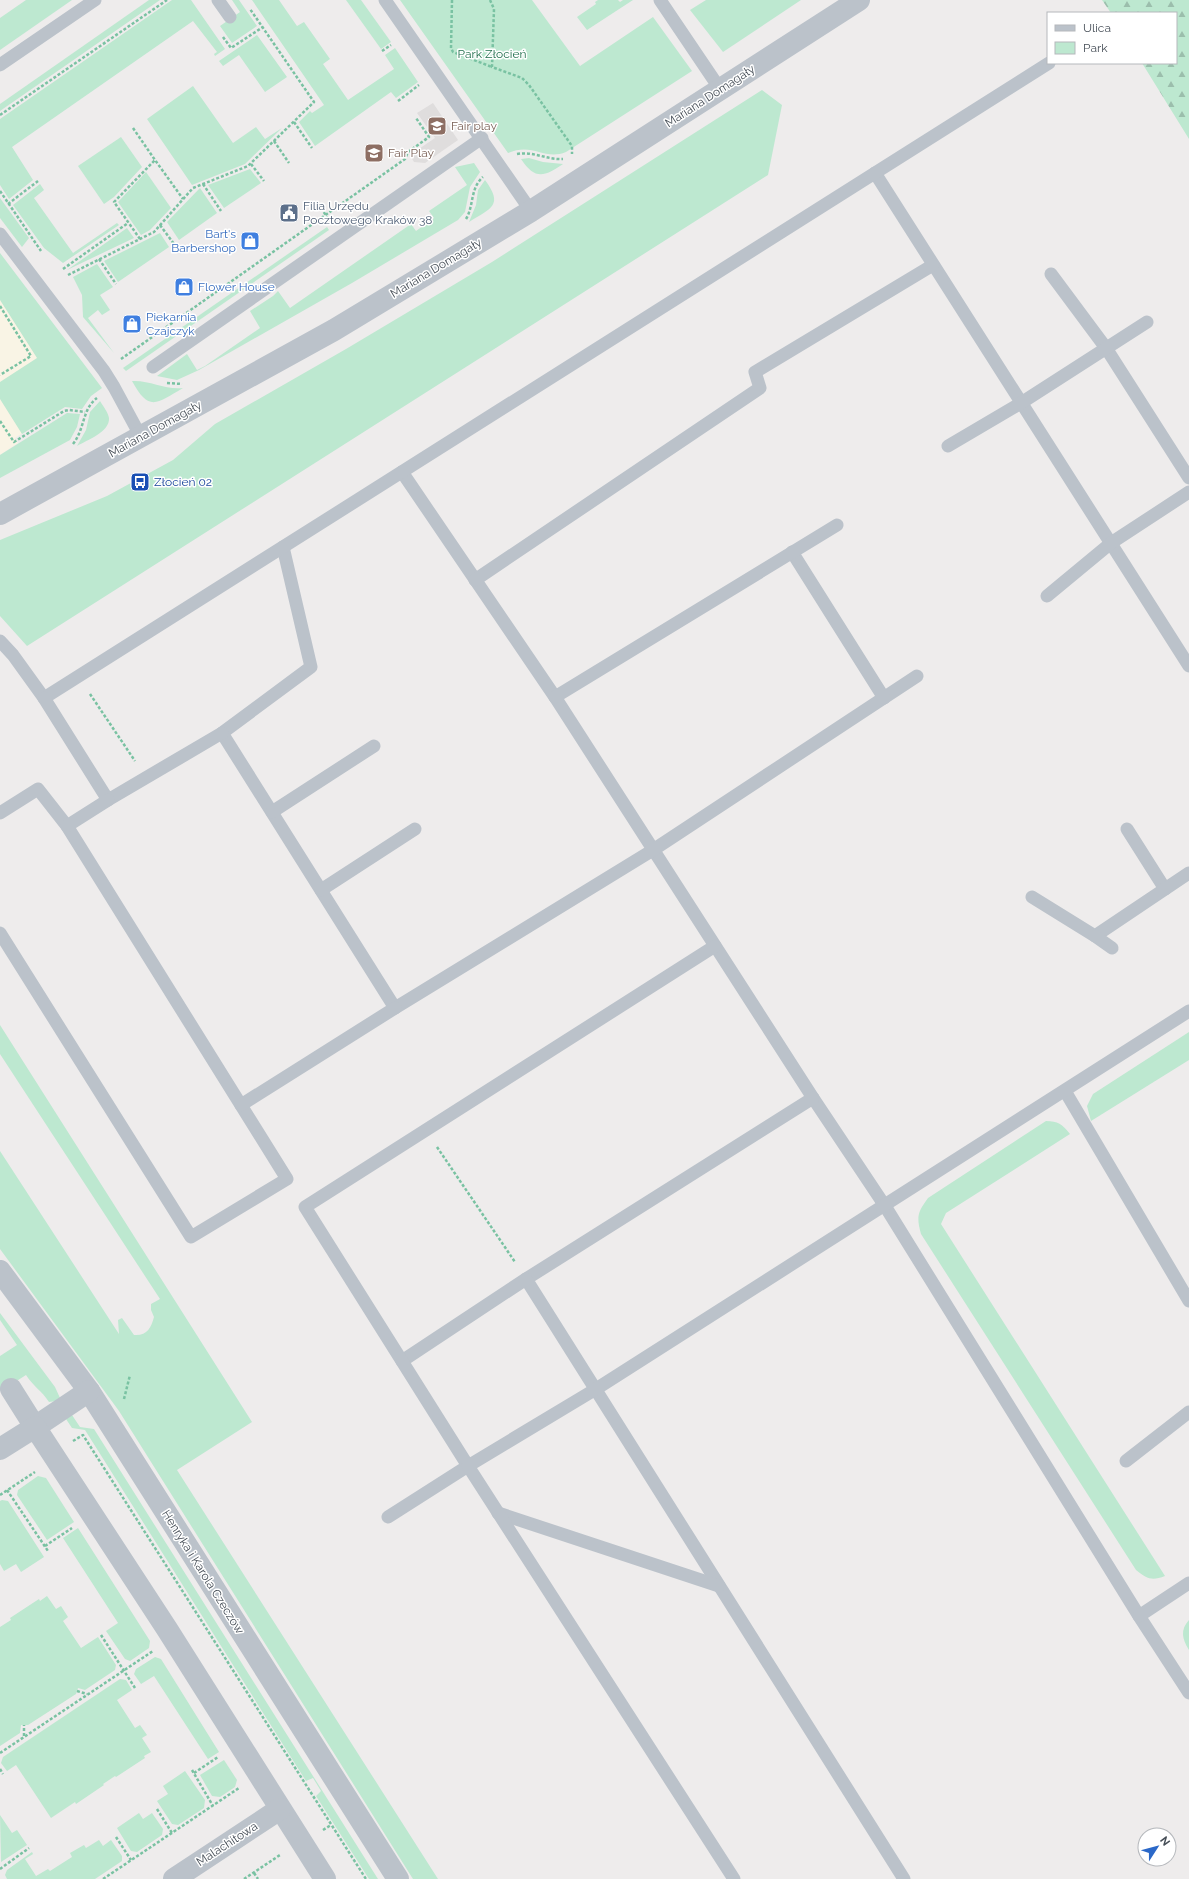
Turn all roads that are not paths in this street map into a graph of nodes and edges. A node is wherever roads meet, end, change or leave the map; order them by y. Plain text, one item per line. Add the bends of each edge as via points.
1 (95, 0) edge
2 (218, 0) edge
3 (385, 0) edge
4 (660, 0) edge
5 (859, 0) edge
6 (230, 17) dead end
7 (1047, 64) edge
8 (0, 65) edge
9 (720, 89) junction
10 (482, 138) junction
11 (875, 173) junction
12 (531, 211) junction
13 (0, 234) edge
14 (933, 265) junction
15 (1050, 274) dead end
16 (1147, 322) dead end
17 (1106, 348) junction
18 (153, 367) dead end
19 (1021, 403) junction
20 (141, 437) junction
21 (948, 446) dead end
22 (402, 472) junction
23 (1189, 478) edge
24 (1189, 492) edge
25 (0, 514) edge
26 (837, 525) dead end
27 (1111, 543) junction
28 (284, 547) junction
29 (792, 552) junction
30 (475, 580) junction
31 (1046, 596) dead end
32 (0, 641) edge
33 (1189, 666) edge
34 (917, 676) dead end
35 (555, 697) junction
36 (44, 698) junction
37 (884, 698) junction
38 (222, 733) junction
39 (374, 746) dead end
40 (108, 800) junction
41 (272, 812) junction
42 (0, 813) edge
43 (67, 826) junction
44 (415, 829) dead end
45 (1127, 829) dead end
46 (653, 850) junction
47 (1189, 873) edge
48 (1165, 889) junction
49 (321, 890) junction
50 (1032, 897) dead end
51 (0, 933) edge
52 (1095, 936) junction
53 (714, 946) junction
54 (1112, 948) dead end
55 (395, 1008) junction
56 (1189, 1011) edge
57 (1065, 1091) junction
58 (813, 1098) junction
59 (241, 1105) junction
60 (885, 1206) junction
61 (0, 1271) edge
62 (526, 1279) junction
63 (1189, 1301) edge
64 (402, 1361) junction
65 (11, 1389) dead end
66 (596, 1389) junction
67 (89, 1391) junction
68 (1189, 1412) edge
69 (35, 1427) junction
70 (0, 1449) edge
71 (1126, 1461) dead end
72 (468, 1466) junction
73 (498, 1513) junction
74 (388, 1517) dead end
75 (1189, 1583) edge
76 (719, 1586) junction
77 (1139, 1616) junction
78 (1189, 1693) edge
79 (280, 1809) junction
80 (174, 1879) edge
81 (325, 1879) edge
82 (398, 1879) edge
83 (734, 1879) edge
84 (904, 1879) edge

1 - 8 lane
2 - 6 lane
3 - 10 lane
4 - 9 lane
5 - 9 street, Mariana Domagały
7 - 11 lane
9 - 12 street, Mariana Domagały
10 - 12 lane
10 - 18 lane
11 - 14 lane
11 - 22 lane
12 - 20 street, Mariana Domagały via 334,330
13 - 20 lane via 104,371
14 - 19 lane
14 - 30 lane via 755,372 760,388
15 - 17 lane
16 - 17 lane
17 - 19 lane
17 - 23 lane
19 - 21 lane
19 - 27 lane
20 - 25 street, Mariana Domagały
22 - 28 lane
22 - 30 lane
24 - 27 lane
26 - 29 lane
27 - 31 lane
27 - 33 lane
28 - 36 lane
28 - 38 lane via 311,667
29 - 35 lane
29 - 37 lane
30 - 35 lane
32 - 36 lane
34 - 37 lane
35 - 46 lane
36 - 40 lane
37 - 46 lane
38 - 40 lane
38 - 41 lane
39 - 41 lane
40 - 43 lane
41 - 49 lane
42 - 43 lane via 38,789
43 - 59 lane
44 - 49 lane
45 - 48 lane
46 - 53 lane
46 - 55 lane
47 - 48 lane
48 - 52 lane
49 - 55 lane
50 - 52 lane
51 - 59 lane via 191,1237 287,1179
52 - 54 lane
53 - 58 lane
53 - 64 lane via 305,1207
55 - 59 lane
56 - 57 lane
57 - 60 lane
57 - 63 lane
58 - 60 lane
58 - 62 lane
60 - 66 lane
60 - 77 lane
61 - 67 street, Henryka i Karola Czeczów
62 - 64 lane
62 - 66 lane
64 - 72 lane
65 - 69 street
66 - 72 lane
66 - 76 lane
67 - 69 street
67 - 82 street, Henryka i Karola Czeczów
68 - 71 lane
69 - 70 street
69 - 79 street via 167,1629
72 - 73 lane
72 - 74 lane
73 - 76 lane
73 - 83 lane
75 - 77 lane
76 - 84 lane
77 - 78 lane
79 - 80 street, Malachitowa
79 - 81 street

